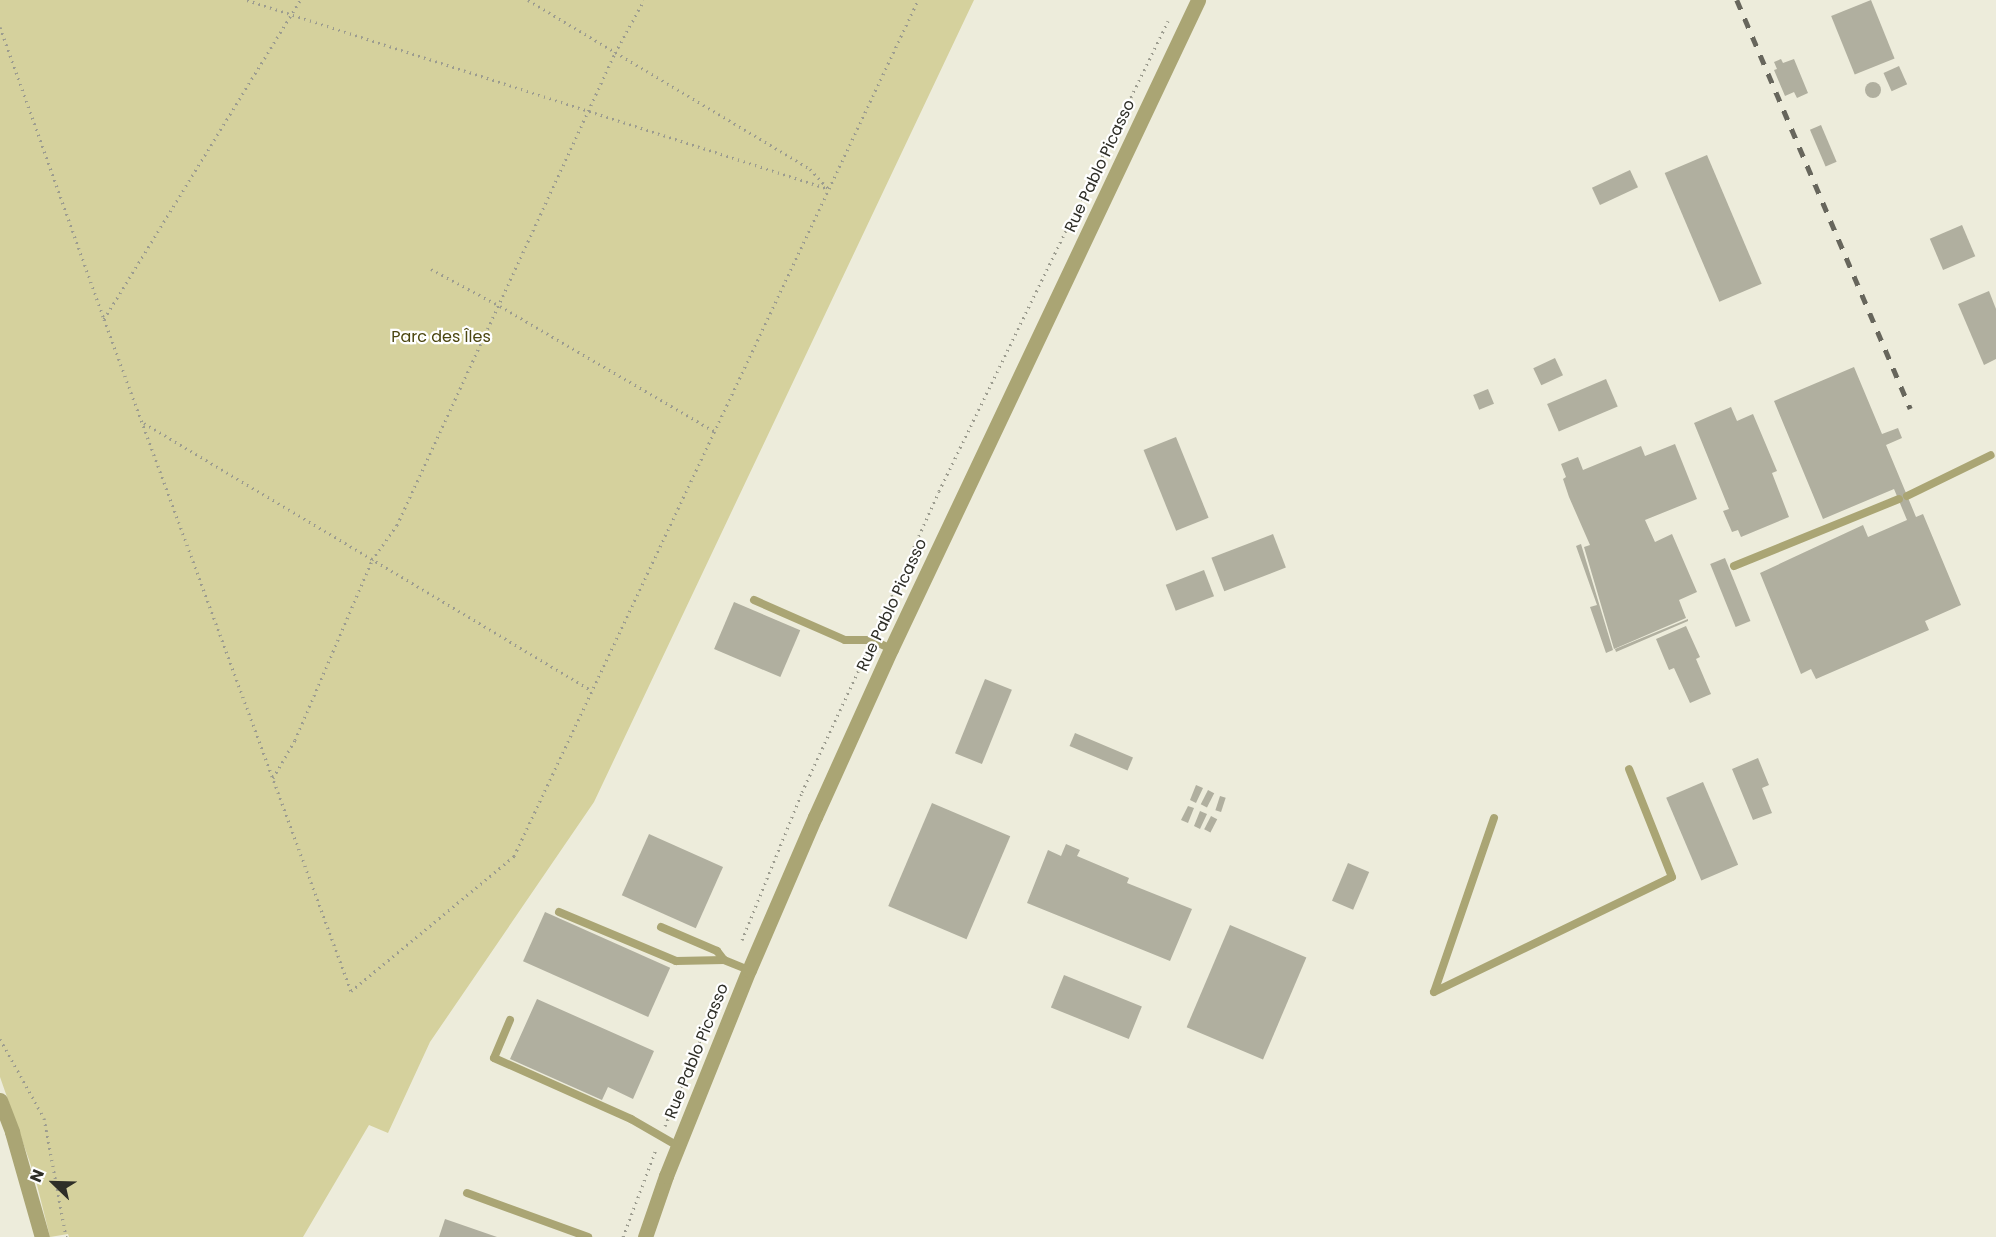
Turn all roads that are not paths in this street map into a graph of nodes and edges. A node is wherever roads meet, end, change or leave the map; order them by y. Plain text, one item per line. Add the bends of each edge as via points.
1 (1198, 0) edge
2 (1991, 455) dead end
3 (1907, 496) dead end
4 (1899, 500) dead end
5 (1734, 566) dead end
6 (754, 600) dead end
7 (891, 649) junction
8 (1629, 769) dead end
9 (1494, 818) dead end
10 (559, 912) dead end
11 (661, 927) dead end
12 (724, 960) junction
13 (748, 970) junction
14 (510, 1020) dead end
15 (0, 1100) edge
16 (678, 1146) junction
17 (467, 1192) dead end
18 (583, 1236) edge
19 (42, 1237) edge
20 (645, 1237) edge

1 - 7 street, Rue Pablo Picasso
2 - 3 lane
4 - 5 lane
6 - 7 lane via 845,640 872,640
7 - 13 street, Rue Pablo Picasso
8 - 9 lane via 1672,877 1434,992
10 - 12 lane via 676,961
11 - 12 lane via 717,951
12 - 13 lane
13 - 16 street, Rue Pablo Picasso
14 - 16 lane via 494,1058 631,1119
15 - 19 street
16 - 20 street, Rue Pablo Picasso
17 - 18 lane

